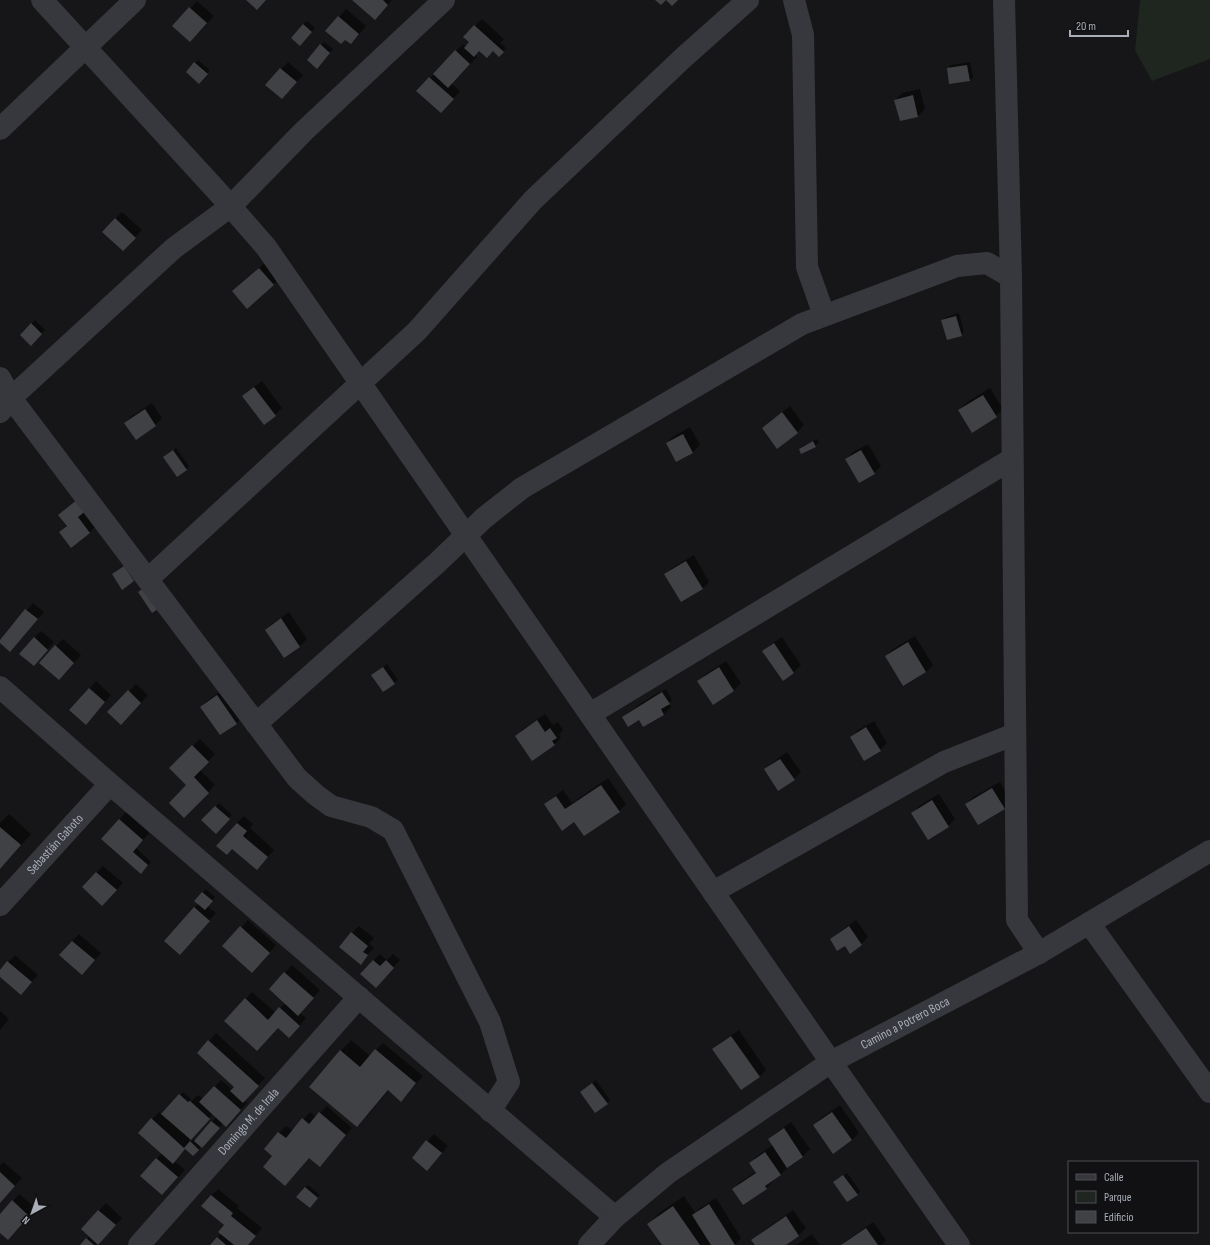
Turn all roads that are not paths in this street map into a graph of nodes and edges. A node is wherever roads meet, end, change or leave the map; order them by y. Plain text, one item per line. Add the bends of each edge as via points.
1 (42, 0) edge
2 (135, 0) edge
3 (444, 0) edge
4 (748, 0) edge
5 (794, 0) edge
6 (1004, 0) edge
7 (86, 47) junction
8 (0, 129) edge
9 (231, 206) junction
10 (1011, 277) junction
11 (824, 315) junction
12 (0, 378) edge
13 (361, 383) junction
14 (6, 405) edge
15 (1012, 459) junction
16 (466, 535) junction
17 (148, 579) junction
18 (0, 687) edge
19 (590, 714) junction
20 (256, 724) junction
21 (1015, 734) junction
22 (110, 784) junction
23 (1210, 851) edge
24 (713, 892) junction
25 (0, 905) edge
26 (1089, 923) junction
27 (1039, 953) junction
28 (359, 997) junction
29 (831, 1062) junction
30 (1210, 1092) edge
31 (490, 1111) junction
32 (615, 1217) junction
33 (599, 1241) edge
34 (138, 1245) edge
35 (959, 1245) edge

1 - 7 street
2 - 7 street
3 - 9 street via 304,131
4 - 13 street via 533,200 417,332
5 - 11 street via 803,35 807,267
6 - 10 street
7 - 8 street
7 - 9 street
9 - 13 street via 266,247
9 - 14 street via 174,248
10 - 11 street via 987,263 957,266
10 - 15 street
11 - 16 street via 802,324 522,488
12 - 14 street
13 - 16 street
13 - 17 street
14 - 17 street
15 - 19 street
15 - 21 street
16 - 19 street
16 - 20 street
17 - 20 street
18 - 22 street
19 - 24 street
20 - 31 street via 297,778 316,795 331,806 371,817 393,830 490,1022 509,1082
21 - 24 street via 944,762
21 - 27 street via 1017,920
22 - 25 street, Sebastián Gaboto
22 - 28 street
23 - 26 street, Camino a Potrero Boca
24 - 29 street
26 - 27 street, Camino a Potrero Boca
26 - 30 street
27 - 29 street, Camino a Potrero Boca
28 - 31 street
28 - 34 street, Domingo M. de Irala
29 - 32 street, Camino a Potrero Boca via 668,1173
29 - 35 street
31 - 32 street
32 - 33 street, Camino a Potrero Boca

